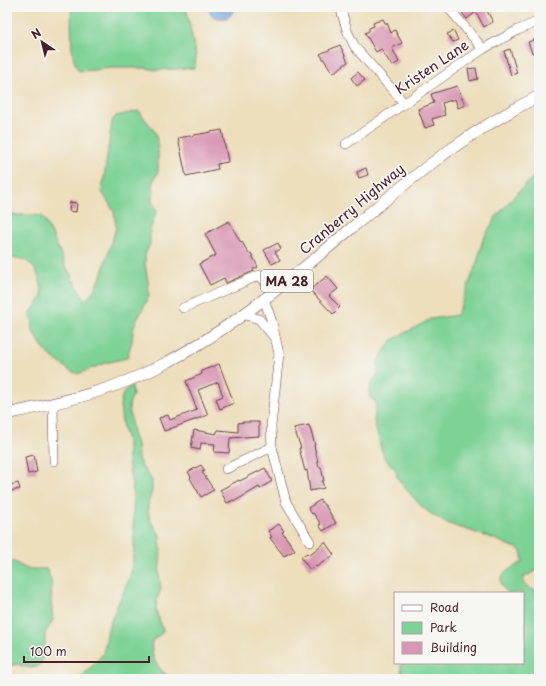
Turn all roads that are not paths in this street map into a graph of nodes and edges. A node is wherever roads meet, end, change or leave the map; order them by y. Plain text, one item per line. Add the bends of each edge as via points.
1 (340, 7) edge
2 (448, 7) edge
3 (539, 21) edge
4 (483, 49) junction
5 (539, 96) edge
6 (404, 103) junction
7 (346, 144) dead end
8 (273, 292) junction
9 (264, 299) junction
10 (183, 308) dead end
11 (243, 314) junction
12 (276, 340) junction
13 (53, 404) junction
14 (8, 410) edge
15 (272, 447) junction
16 (54, 462) dead end
17 (226, 469) dead end
18 (310, 542) dead end

1 - 6 street via 348,33 356,47
2 - 4 street
3 - 4 street, Kristen Lane
4 - 6 street, Kristen Lane
5 - 8 main road, Cranberry Highway / MA 28 via 497,119 446,153
6 - 7 street, Kristen Lane
8 - 9 main road, Cranberry Highway / MA 28
8 - 10 street via 260,275
9 - 11 main road, Cranberry Highway / MA 28
9 - 12 street
11 - 12 street via 259,319
11 - 13 main road, Cranberry Highway / MA 28 via 199,344 138,376 99,392
12 - 15 street via 279,354 271,426
13 - 14 main road, Cranberry Highway / MA 28
13 - 16 street
15 - 17 street
15 - 18 street via 286,502

